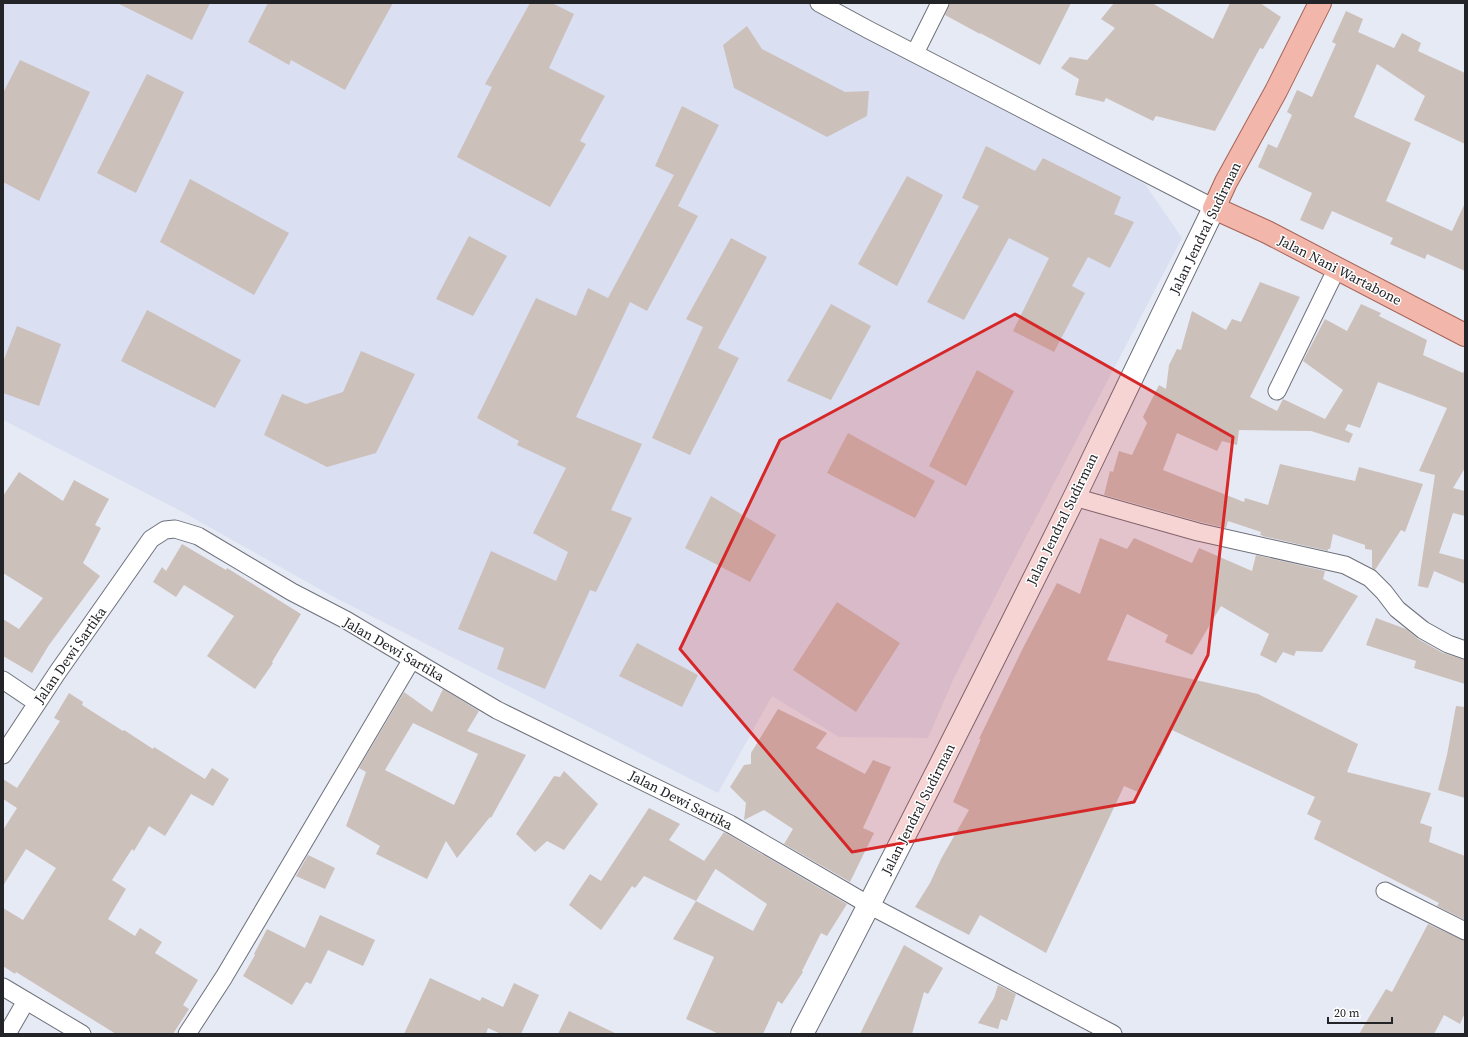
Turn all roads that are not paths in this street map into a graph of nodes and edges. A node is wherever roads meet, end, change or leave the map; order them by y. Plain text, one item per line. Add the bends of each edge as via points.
1 (819, 3) edge
2 (940, 3) edge
3 (1320, 3) edge
4 (915, 53) junction
5 (1214, 208) junction
6 (1337, 268) junction
7 (1465, 335) edge
8 (1277, 390) dead end
9 (1074, 497) junction
10 (1465, 650) edge
11 (412, 659) junction
12 (3, 680) edge
13 (37, 702) junction
14 (3, 754) edge
15 (1385, 891) dead end
16 (869, 905) junction
17 (1465, 931) edge
18 (3, 987) edge
19 (26, 1001) junction
20 (7, 1034) edge
21 (82, 1034) edge
22 (187, 1034) edge
23 (802, 1034) edge
24 (1113, 1034) edge

1 - 4 street
2 - 4 street
3 - 5 main road, Jalan Jendral Sudirman
4 - 5 street
5 - 6 main road, Jalan Nani Wartabone
5 - 9 street, Jalan Jendral Sudirman
6 - 7 main road, Jalan Nani Wartabone
6 - 8 street
9 - 10 street via 1205,534 1345,565 1370,578 1397,609 1423,630
9 - 16 street, Jalan Jendral Sudirman
11 - 13 street, Jalan Dewi Sartika via 198,536 175,528 164,530 151,539
11 - 16 street, Jalan Dewi Sartika via 497,710 730,824
11 - 22 street via 224,977
12 - 13 street
13 - 14 street, Jalan Dewi Sartika
15 - 17 street
16 - 23 street, Jalan Jendral Sudirman
16 - 24 street, Jalan Dewi Sartika
18 - 19 street
19 - 20 street
19 - 21 street

